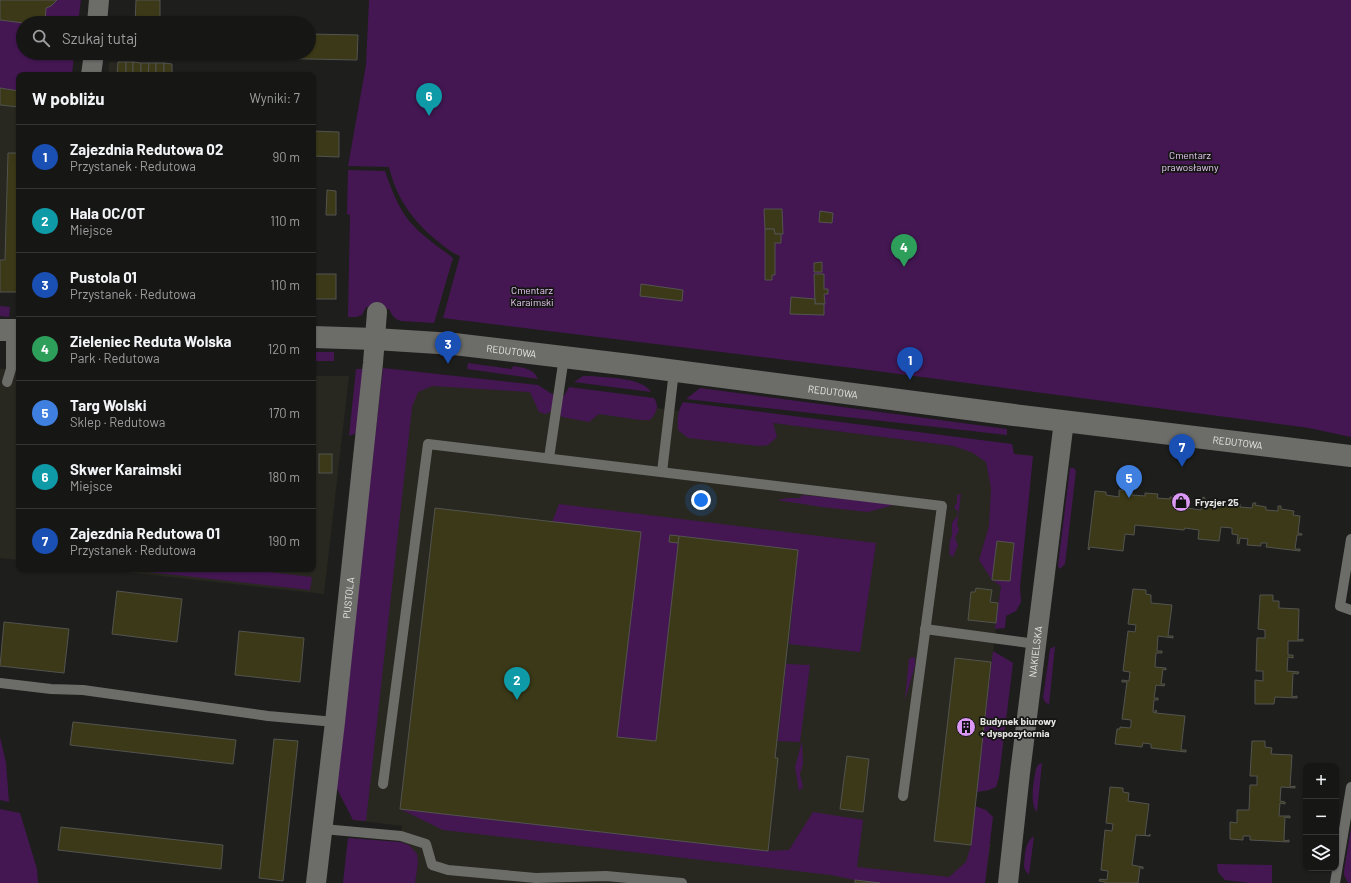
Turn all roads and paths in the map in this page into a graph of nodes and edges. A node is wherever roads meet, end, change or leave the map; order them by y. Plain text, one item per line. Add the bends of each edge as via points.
1 (99, 0) edge
2 (98, 16) edge
3 (93, 60) edge
4 (91, 72) edge
5 (376, 312) dead end
6 (10, 330) edge
7 (316, 337) edge
8 (375, 339) junction
9 (564, 358) junction
10 (674, 371) junction
11 (7, 382) dead end
12 (1064, 421) junction
13 (1351, 456) edge
14 (550, 458) junction
15 (662, 472) junction
16 (1351, 539) edge
17 (1351, 610) edge
18 (925, 629) junction
19 (1036, 644) junction
20 (0, 683) edge
21 (335, 722) junction
22 (384, 784) dead end
23 (1351, 787) edge
24 (903, 796) dead end
25 (323, 830) junction
26 (605, 879) edge
27 (316, 883) edge
28 (682, 883) edge
29 (1008, 883) edge
30 (1335, 883) edge

1 - 2 street
3 - 4 street
5 - 8 street, PUSTOLA
6 - 11 lane via 11,369
7 - 8 street, REDUTOWA
8 - 9 street, REDUTOWA via 454,344
8 - 21 street, PUSTOLA
9 - 10 street, REDUTOWA
9 - 14 lane
10 - 12 street, REDUTOWA
10 - 15 lane
12 - 13 street, REDUTOWA
12 - 19 street, NAKIELSKA
14 - 15 lane
14 - 22 lane via 428,444
15 - 18 lane via 942,506
16 - 17 lane via 1340,606
18 - 19 lane
18 - 24 lane
19 - 29 street, NAKIELSKA
20 - 21 lane via 83,690 268,716
21 - 25 street, PUSTOLA
23 - 30 lane
25 - 26 lane via 401,836 426,844 432,865 448,870 536,878
25 - 27 street, PUSTOLA
26 - 28 lane

